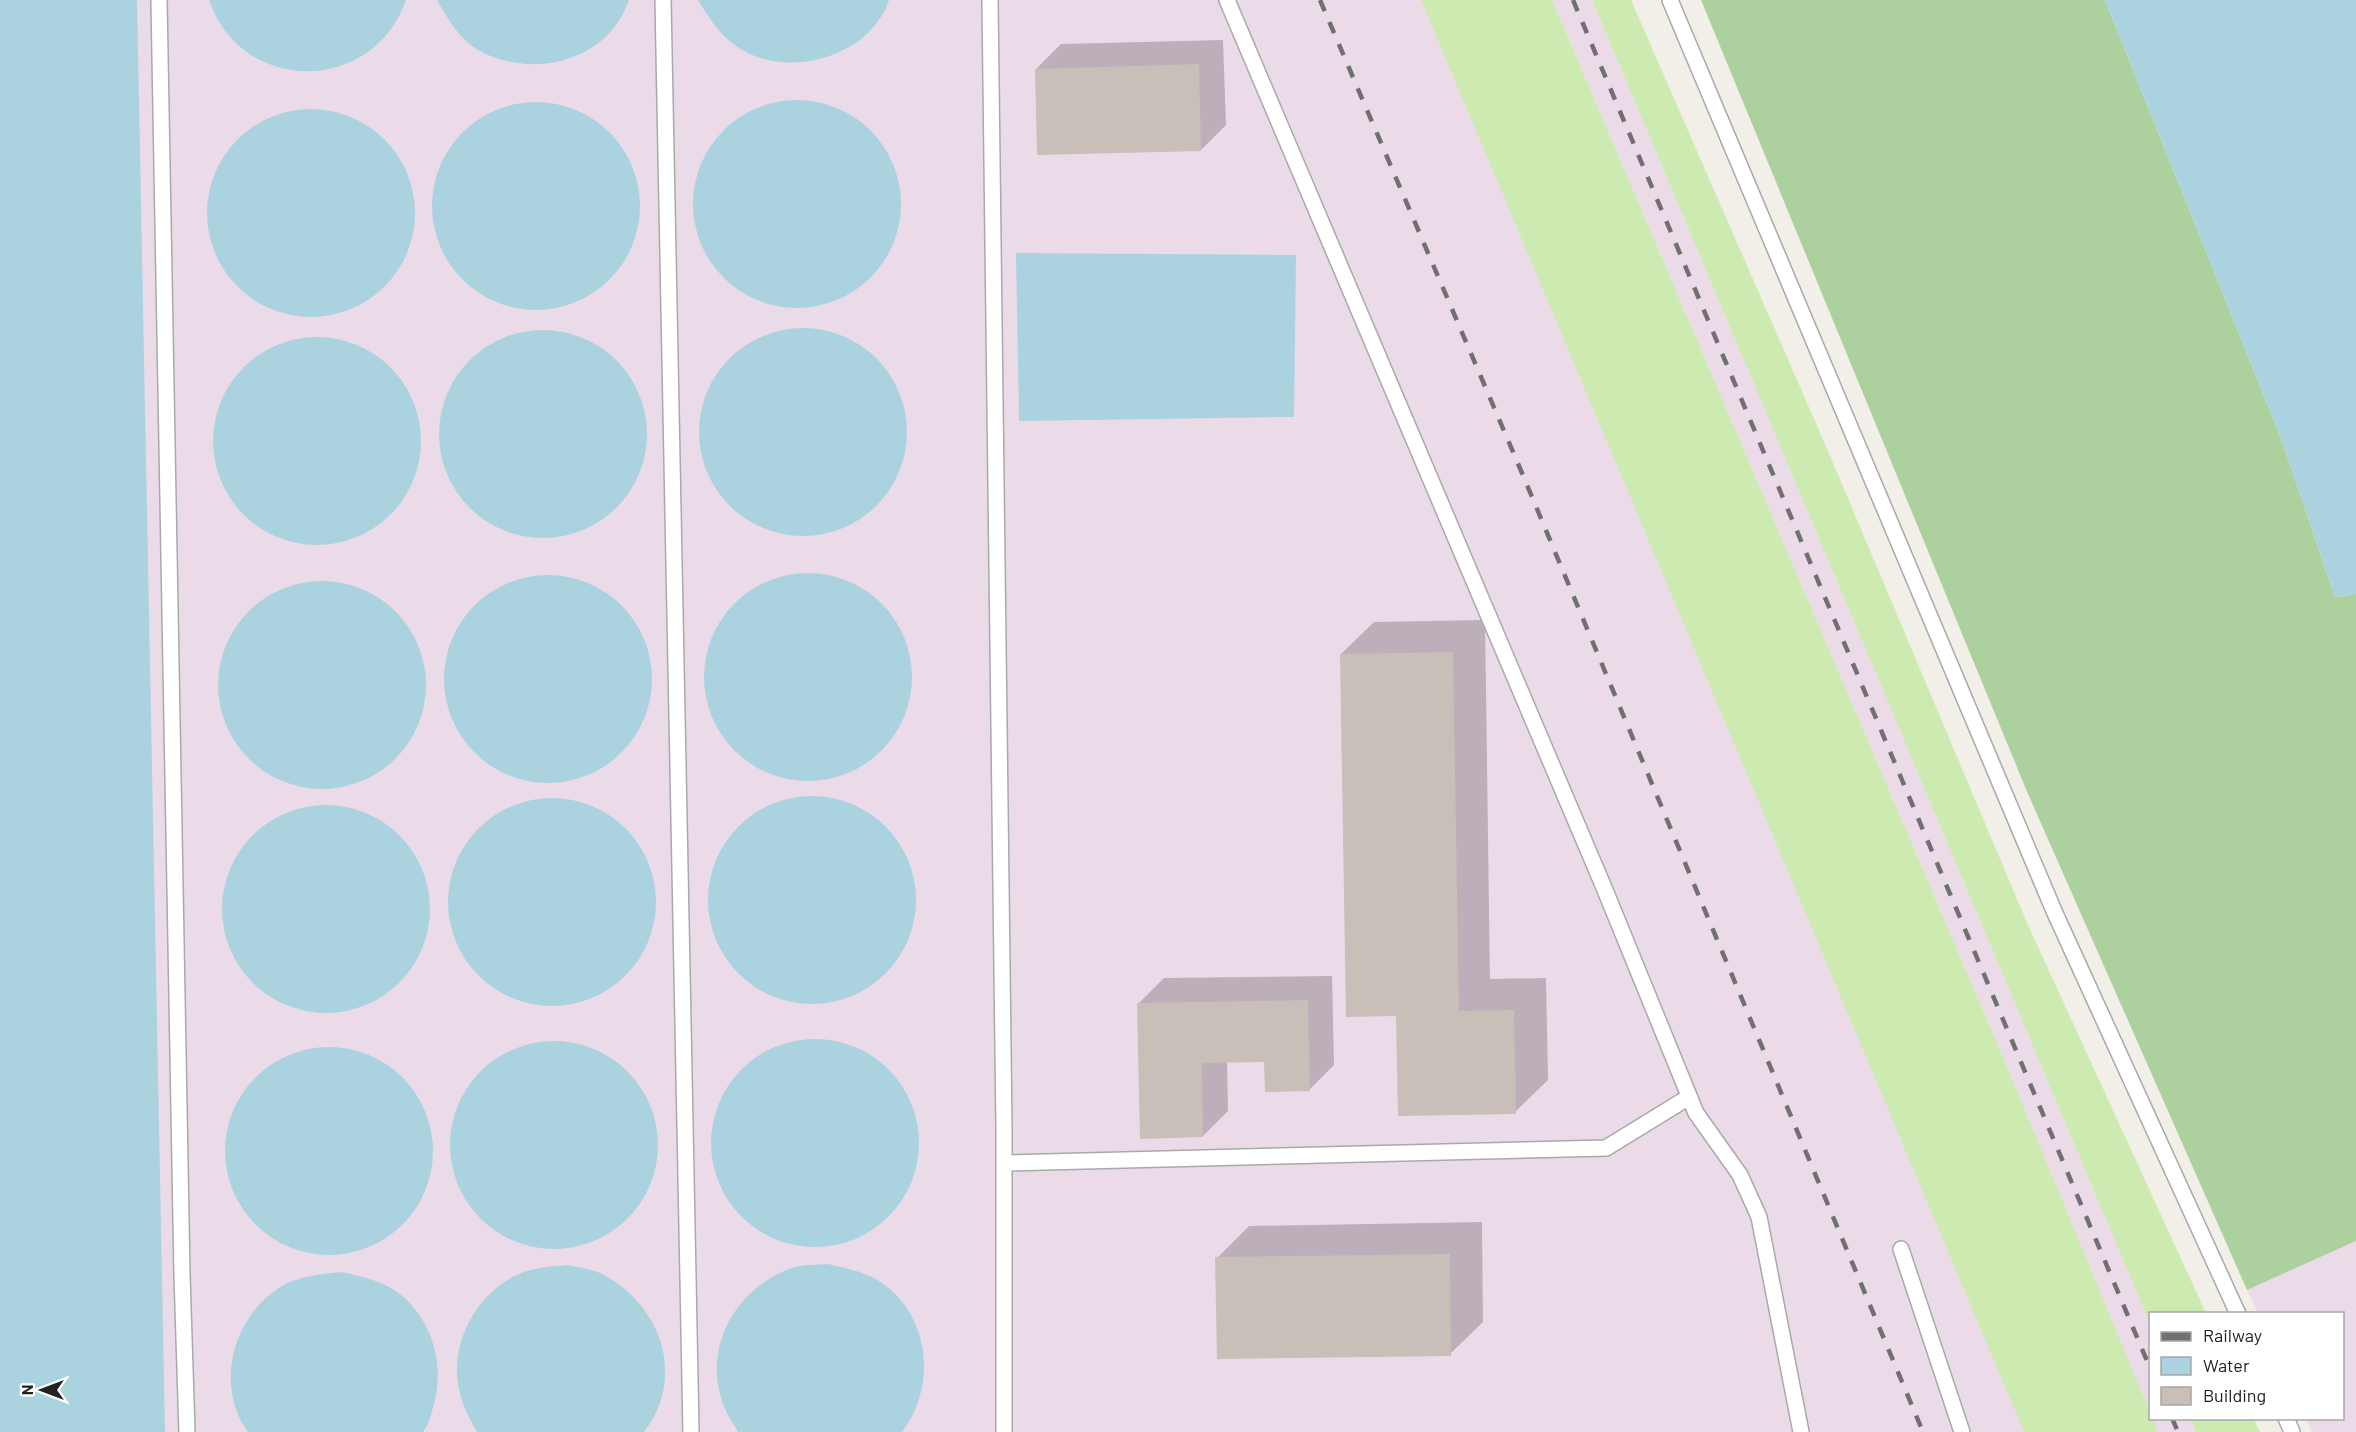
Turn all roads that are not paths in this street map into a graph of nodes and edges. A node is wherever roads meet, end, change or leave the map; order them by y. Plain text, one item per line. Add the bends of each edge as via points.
1 (159, 0) edge
2 (663, 0) edge
3 (990, 0) edge
4 (1227, 0) edge
5 (1670, 0) edge
6 (1689, 1097) junction
7 (1004, 1163) junction
8 (1901, 1249) dead end
9 (2237, 1312) edge
10 (187, 1432) edge
11 (691, 1432) edge
12 (1004, 1432) edge
13 (1801, 1432) edge
14 (1962, 1432) edge

1 - 10 lane
2 - 11 lane
3 - 7 lane
4 - 6 lane
5 - 9 lane via 2054,911
6 - 7 lane via 1606,1148
6 - 13 lane via 1740,1175 1759,1217
7 - 12 lane
8 - 14 lane

